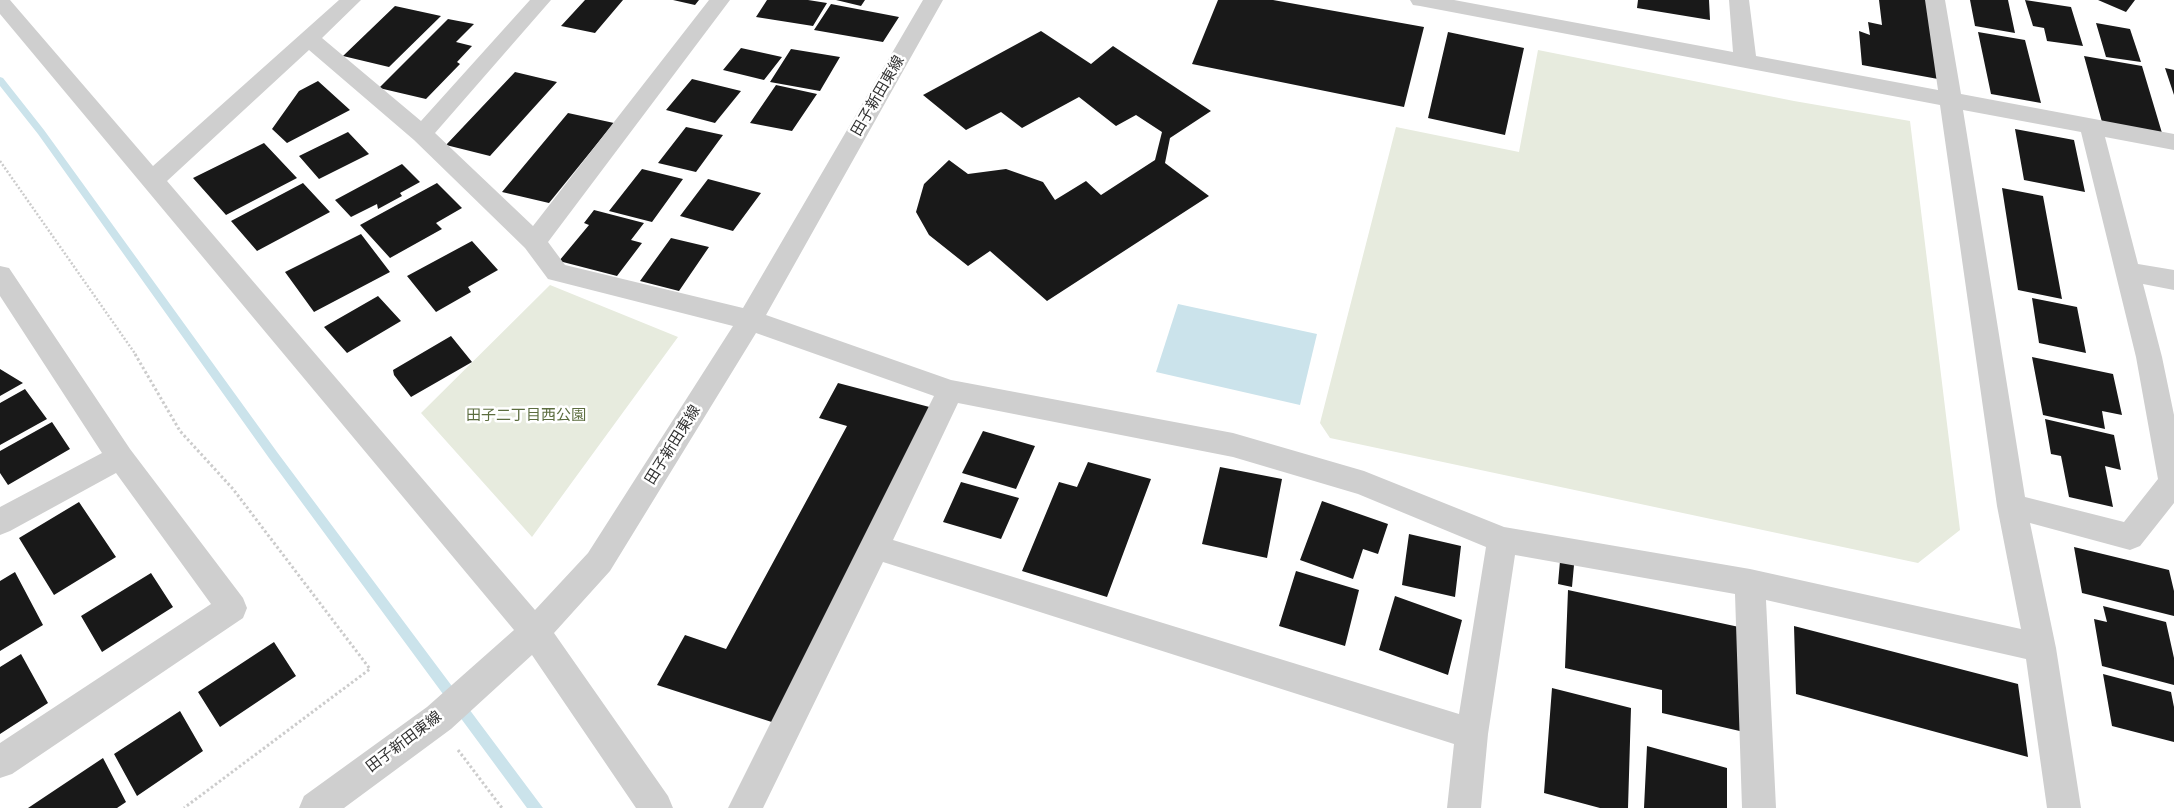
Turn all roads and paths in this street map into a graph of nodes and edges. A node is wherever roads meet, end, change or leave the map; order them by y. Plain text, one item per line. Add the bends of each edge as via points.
1 (351, 0) edge
2 (541, 0) edge
3 (720, 0) edge
4 (933, 0) edge
5 (1420, 0) edge
6 (1739, 0) edge
7 (1935, 0) edge
8 (0, 1) edge
9 (310, 40) junction
10 (1745, 60) junction
11 (1951, 99) junction
12 (2091, 128) junction
13 (422, 134) junction
14 (2174, 142) edge
15 (0, 161) edge
16 (153, 180) junction
17 (534, 242) junction
18 (2128, 272) junction
19 (0, 274) edge
20 (2174, 280) edge
21 (750, 320) junction
22 (950, 390) junction
23 (120, 457) junction
24 (2012, 506) junction
25 (0, 522) edge
26 (1502, 540) junction
27 (875, 547) junction
28 (1750, 583) junction
29 (535, 632) junction
30 (2040, 648) junction
31 (437, 719) junction
32 (1472, 734) junction
33 (0, 762) edge
34 (184, 808) edge
35 (316, 808) edge
36 (502, 808) edge
37 (656, 808) edge
38 (745, 808) edge
39 (1464, 808) edge
40 (1759, 808) edge
41 (2064, 808) edge

1 - 9 street
2 - 13 street
3 - 17 street
4 - 21 street, 田子新田東線
5 - 10 street
6 - 10 street
7 - 11 street
8 - 16 street
9 - 13 street
9 - 16 street
10 - 11 street
11 - 12 street
11 - 24 street
12 - 14 street
12 - 18 street
13 - 17 street
15 - 34 path via 130,343 180,431 233,488 370,669
16 - 29 street
17 - 21 street via 557,272
18 - 20 street
18 - 24 street via 2173,482 2130,536
19 - 23 street
21 - 22 street
21 - 29 street, 田子新田東線 via 599,562
22 - 26 street via 1233,445 1364,483
22 - 27 street
23 - 25 street
23 - 33 street via 232,608
24 - 30 street
26 - 28 street
26 - 32 street
27 - 32 street
27 - 38 street
28 - 30 street
28 - 40 street
29 - 31 street, 田子新田東線
29 - 37 street
30 - 41 street
31 - 35 street, 田子新田東線
31 - 36 path
32 - 39 street

